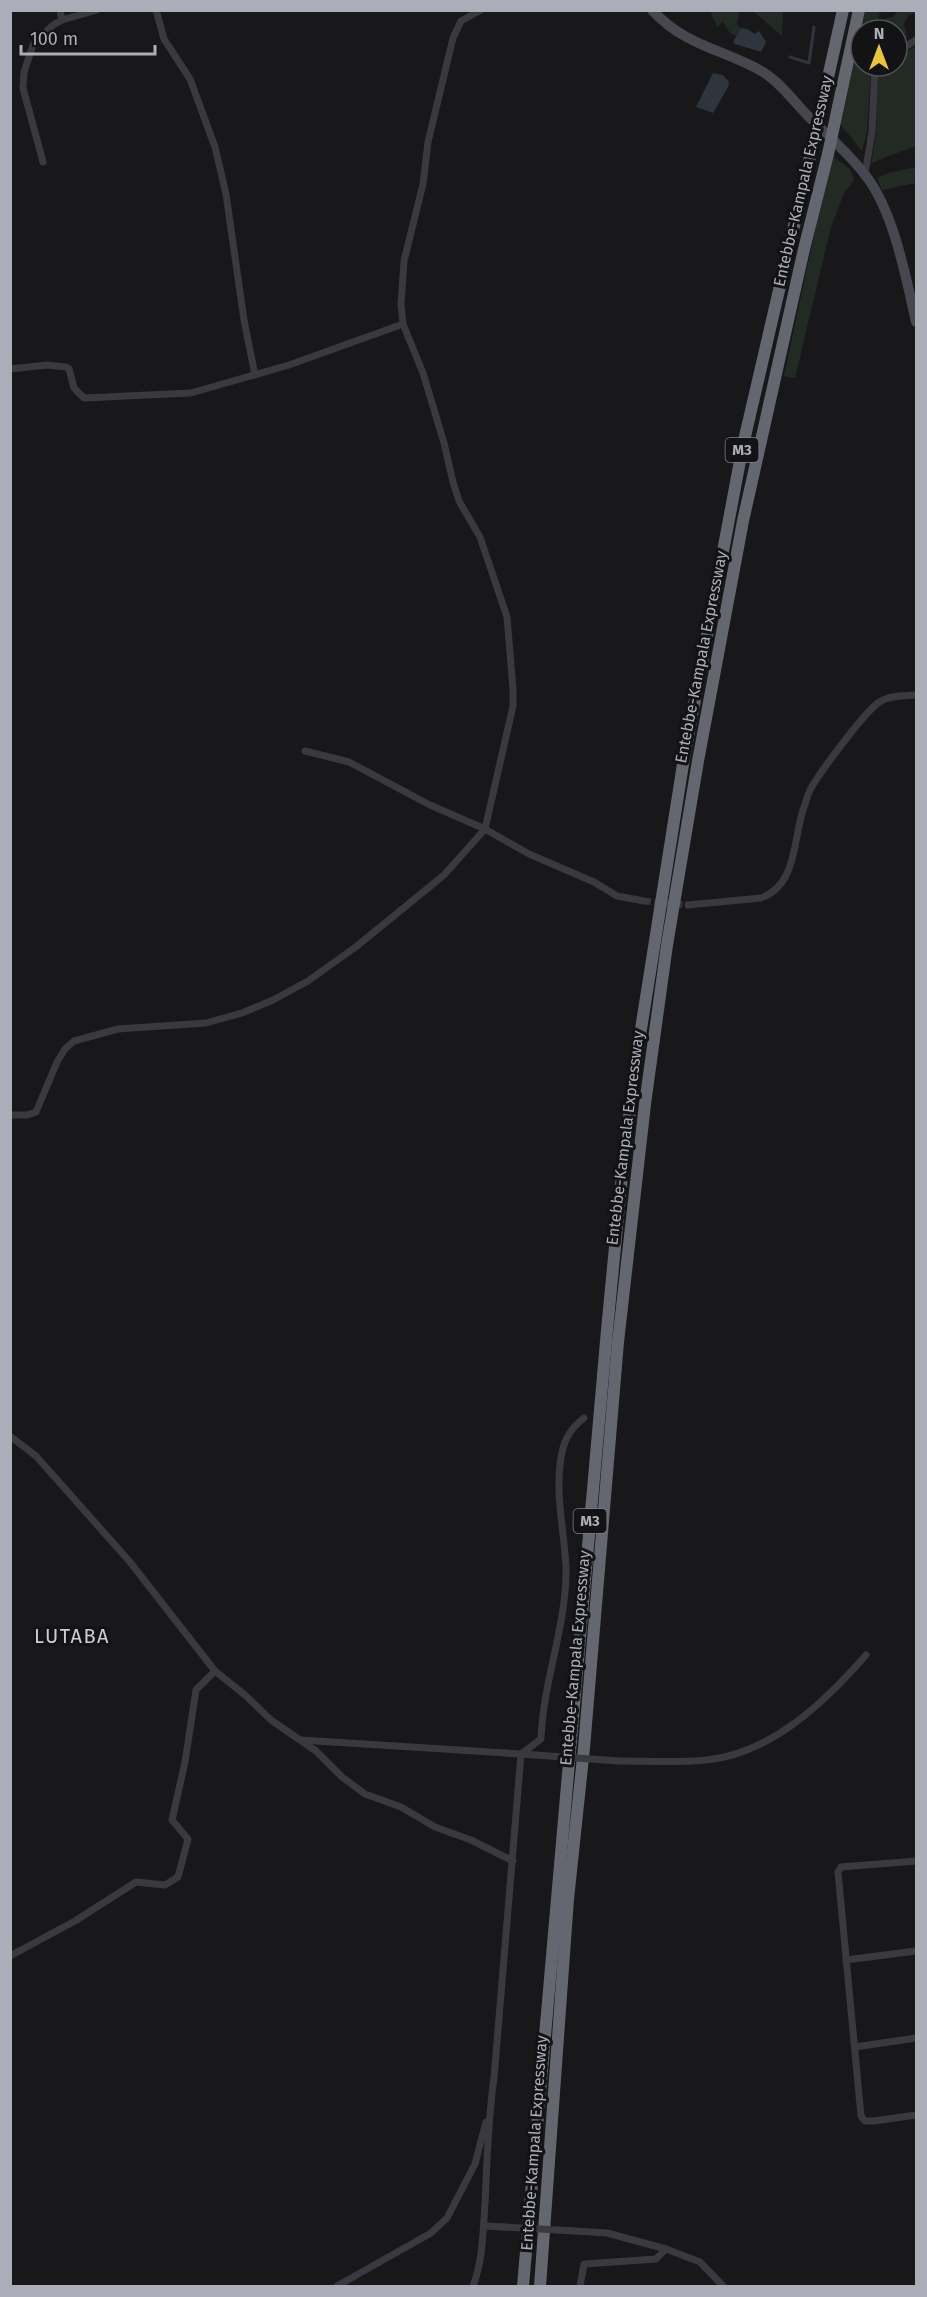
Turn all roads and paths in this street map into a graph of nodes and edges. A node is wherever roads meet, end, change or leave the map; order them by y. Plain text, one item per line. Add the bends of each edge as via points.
1 (60, 10) edge
2 (97, 10) edge
3 (156, 10) edge
4 (482, 10) edge
5 (652, 10) edge
6 (843, 10) edge
7 (859, 10) edge
8 (62, 20) junction
9 (874, 78) edge
10 (43, 162) dead end
11 (865, 174) junction
12 (916, 322) edge
13 (404, 324) junction
14 (10, 369) edge
15 (255, 375) junction
16 (916, 695) edge
17 (305, 751) dead end
18 (485, 829) junction
19 (644, 901) tunnel mouth
20 (688, 905) tunnel mouth
21 (10, 1115) edge
22 (584, 1418) dead end
23 (10, 1436) edge
24 (866, 1655) dead end
25 (215, 1671) junction
26 (302, 1740) junction
27 (521, 1754) junction
28 (513, 1861) junction
29 (916, 1861) edge
30 (916, 1951) edge
31 (10, 1956) edge
32 (846, 1960) junction
33 (916, 2038) edge
34 (855, 2047) junction
35 (490, 2108) junction
36 (916, 2115) edge
37 (484, 2226) junction
38 (666, 2249) junction
39 (337, 2286) edge
40 (473, 2286) edge
41 (523, 2286) edge
42 (540, 2286) edge
43 (580, 2286) edge
44 (723, 2286) edge

1 - 8 street
2 - 8 street
3 - 15 street via 164,39 190,79 215,147
4 - 13 street via 461,21 453,38 404,261
5 - 11 main road via 699,45 768,75
6 - 41 highway, Entebbe-Kampala Expressway / M3, bridge via 743,445 684,758 635,1067 606,1341
7 - 42 highway, Entebbe-Kampala Expressway / M3, bridge via 743,521 662,979 618,1342 568,1899
8 - 10 street via 33,45 23,79
9 - 11 street
11 - 12 main road via 899,250
13 - 15 street
13 - 18 street via 430,395 459,501 480,537 507,617 513,706
14 - 15 street via 66,367 74,388 84,398 190,393
16 - 20 street via 883,699 875,704 810,789 790,868 778,888 761,898
17 - 18 street via 349,762
18 - 19 street via 617,896
18 - 21 street via 444,875 308,981 273,1000 206,1023 118,1029 74,1041 57,1062 36,1112
22 - 27 street via 566,1438 560,1460 559,1500 566,1567 541,1739
23 - 25 street via 36,1456 130,1562
24 - 27 street, bridge via 788,1729 737,1754 708,1760 619,1761
25 - 26 street via 271,1720
25 - 31 street via 196,1690 172,1820 188,1839 178,1877 165,1885 136,1882
26 - 27 street
26 - 28 street via 365,1794 401,1807 435,1827
27 - 28 street
28 - 35 street
29 - 32 street via 839,1869
30 - 32 street
32 - 34 street
33 - 34 street
34 - 36 street via 861,2116 865,2121
35 - 37 street
35 - 39 street via 475,2164 447,2218 431,2233
37 - 38 street, bridge via 608,2233
37 - 40 street via 478,2276
38 - 43 street via 656,2259 584,2264
38 - 44 street via 700,2262

